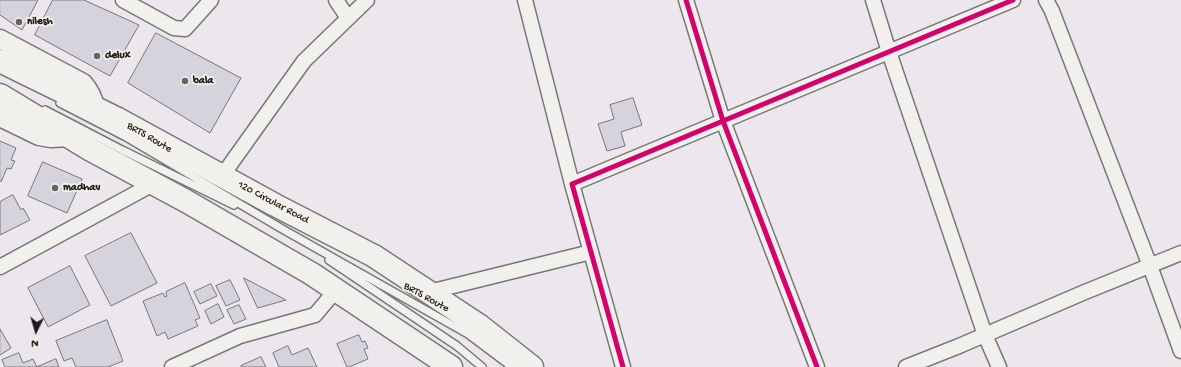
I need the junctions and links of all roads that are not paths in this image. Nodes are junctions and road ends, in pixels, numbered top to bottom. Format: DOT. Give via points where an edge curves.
graph roads {
  1 [pos="123,0"];
  2 [pos="211,0"];
  3 [pos="336,0"];
  4 [pos="367,0"];
  5 [pos="525,0"];
  6 [pos="686,0"];
  7 [pos="873,0"];
  8 [pos="1013,0"];
  9 [pos="1046,0"];
  10 [pos="348,18"];
  11 [pos="0,39"];
  12 [pos="889,52"];
  13 [pos="0,61"];
  14 [pos="0,88"];
  15 [pos="7,95"];
  16 [pos="56,100"];
  17 [pos="95,107"];
  18 [pos="41,108"];
  19 [pos="0,117"];
  20 [pos="723,121"];
  21 [pos="70,137"];
  22 [pos="222,176"];
  23 [pos="153,184"];
  24 [pos="572,184"];
  25 [pos="284,230"];
  26 [pos="591,252"];
  27 [pos="1181,253"];
  28 [pos="1150,266"];
  29 [pos="0,267"];
  30 [pos="336,290"];
  31 [pos="429,292"];
  32 [pos="985,335"];
  33 [pos="1181,351"];
  34 [pos="172,367"];
  35 [pos="451,367"];
  36 [pos="482,367"];
  37 [pos="512,367"];
  38 [pos="532,367"];
  39 [pos="623,367"];
  40 [pos="817,367"];
  41 [pos="906,367"];
  42 [pos="999,367"];
  1 -- 2 [label="street" via="174,28 185,28"];
  3 -- 10 [label="street"];
  4 -- 10 [label="street"];
  5 -- 24 [label="street"];
  6 -- 20 [label="street"];
  7 -- 12 [label="street"];
  8 -- 12 [label="street"];
  9 -- 28 [label="street"];
  10 -- 22 [label="street" via="304,60"];
  11 -- 17 [label="street" via="83,83 89,90"];
  12 -- 20 [label="street"];
  12 -- 32 [label="street"];
  13 -- 17 [label="main road, 120 Circular Road"];
  14 -- 15 [label="lane"];
  15 -- 21 [label="main road"];
  16 -- 25 [label="lane, BRTS Route" via="126,137"];
  17 -- 22 [label="main road, 120 Circular Road"];
  18 -- 25 [label="lane, BRTS Route"];
  19 -- 21 [label="street" via="46,138"];
  20 -- 24 [label="street"];
  20 -- 40 [label="street"];
  21 -- 23 [label="main road"];
  22 -- 31 [label="main road, 120 Circular Road" via="374,256"];
  23 -- 29 [label="street"];
  23 -- 30 [label="main road"];
  24 -- 26 [label="street"];
  25 -- 36 [label="lane, BRTS Route" via="457,346"];
  25 -- 37 [label="lane, BRTS Route" via="468,334"];
  26 -- 31 [label="street"];
  26 -- 39 [label="street"];
  27 -- 28 [label="street"];
  28 -- 32 [label="street"];
  28 -- 33 [label="street"];
  30 -- 34 [label="street" via="316,315 240,336"];
  30 -- 35 [label="main road"];
  31 -- 38 [label="main road, 120 Circular Road" via="480,326"];
  32 -- 41 [label="street"];
  32 -- 42 [label="street"];
}
